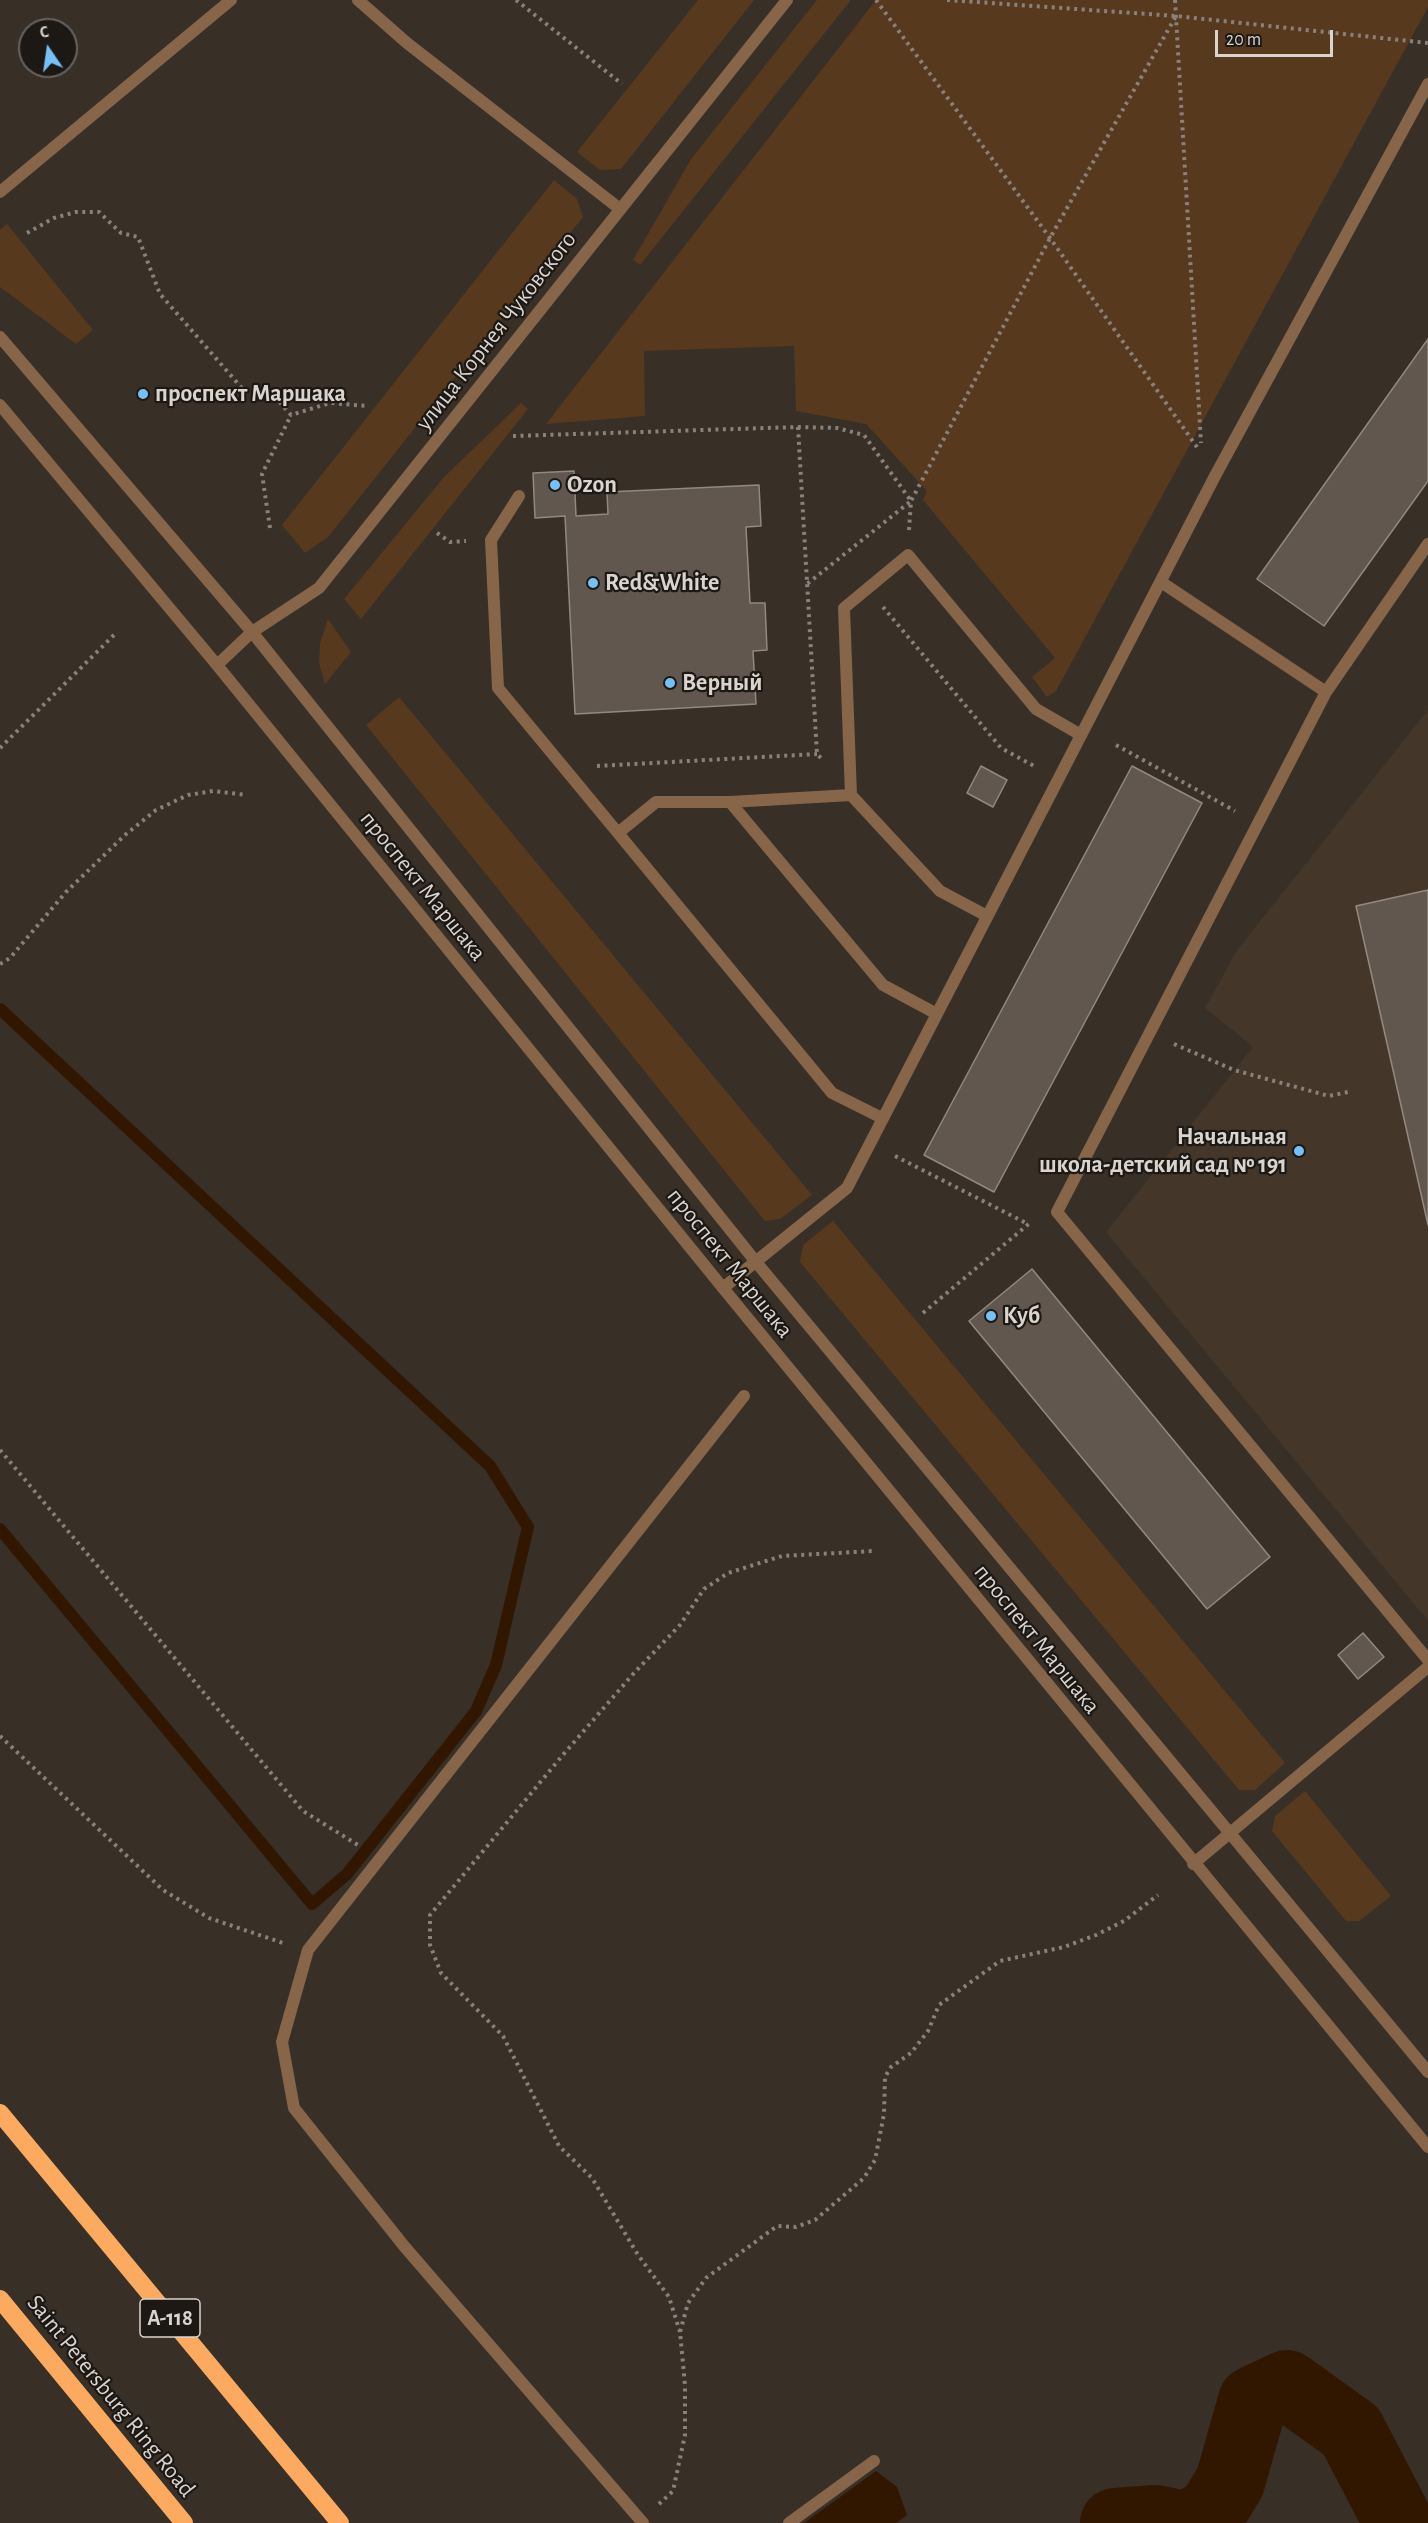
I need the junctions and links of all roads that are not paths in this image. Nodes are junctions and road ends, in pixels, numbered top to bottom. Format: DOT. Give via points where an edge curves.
graph roads {
  1 [pos="231,0"];
  2 [pos="358,0"];
  3 [pos="787,0"];
  4 [pos="1428,84"];
  5 [pos="0,192"];
  6 [pos="620,209"];
  7 [pos="0,337"];
  8 [pos="0,405"];
  9 [pos="519,496"];
  10 [pos="1428,544"];
  11 [pos="1161,582"];
  12 [pos="252,632"];
  13 [pos="217,665"];
  14 [pos="1326,692"];
  15 [pos="1081,735"];
  16 [pos="851,795"];
  17 [pos="730,802"];
  18 [pos="618,834"];
  19 [pos="987,916"];
  20 [pos="935,1013"];
  21 [pos="882,1118"];
  22 [pos="756,1262"];
  23 [pos="723,1288"];
  24 [pos="744,1396"];
  25 [pos="1428,1660"];
  26 [pos="1428,1667"];
  27 [pos="1229,1832"];
  28 [pos="1194,1863"];
  29 [pos="1428,2072"];
  30 [pos="0,2113"];
  31 [pos="1428,2147"];
  32 [pos="0,2299"];
  33 [pos="874,2462"];
  34 [pos="642,2522"];
  35 [pos="184,2523"];
  36 [pos="340,2523"];
  37 [pos="789,2523"];
  1 -- 5 [label="street"];
  2 -- 6 [label="street" via="407,43"];
  3 -- 6 [label="street, улица Корнея Чуковского"];
  4 -- 11 [label="street"];
  6 -- 12 [label="street, улица Корнея Чуковского" via="319,588"];
  7 -- 12 [label="street, проспект Маршака"];
  8 -- 13 [label="street, проспект Маршака"];
  9 -- 18 [label="street" via="490,540 498,688"];
  10 -- 14 [label="street"];
  11 -- 14 [label="street"];
  11 -- 15 [label="street"];
  12 -- 13 [label="street, улица Корнея Чуковского"];
  12 -- 22 [label="street, проспект Маршака"];
  13 -- 23 [label="street, проспект Маршака"];
  14 -- 25 [label="street" via="1057,1212"];
  15 -- 16 [label="street" via="1036,709 908,555 844,608"];
  15 -- 19 [label="street"];
  16 -- 17 [label="street"];
  16 -- 19 [label="street" via="940,891"];
  17 -- 18 [label="street" via="656,802"];
  17 -- 20 [label="street" via="883,985"];
  18 -- 21 [label="street" via="832,1093"];
  19 -- 20 [label="street"];
  20 -- 21 [label="street"];
  21 -- 22 [label="street" via="847,1188"];
  22 -- 23 [label="street"];
  22 -- 27 [label="street, проспект Маршака"];
  23 -- 28 [label="street, проспект Маршака"];
  24 -- 34 [label="street" via="308,1950 282,2042 294,2108 404,2246"];
  26 -- 27 [label="street"];
  27 -- 28 [label="street"];
  27 -- 29 [label="street, проспект Маршака"];
  28 -- 31 [label="street, проспект Маршака"];
  30 -- 36 [label="highway, А-118"];
  32 -- 35 [label="highway, Saint Petersburg Ring Road"];
  33 -- 37 [label="street"];
}
